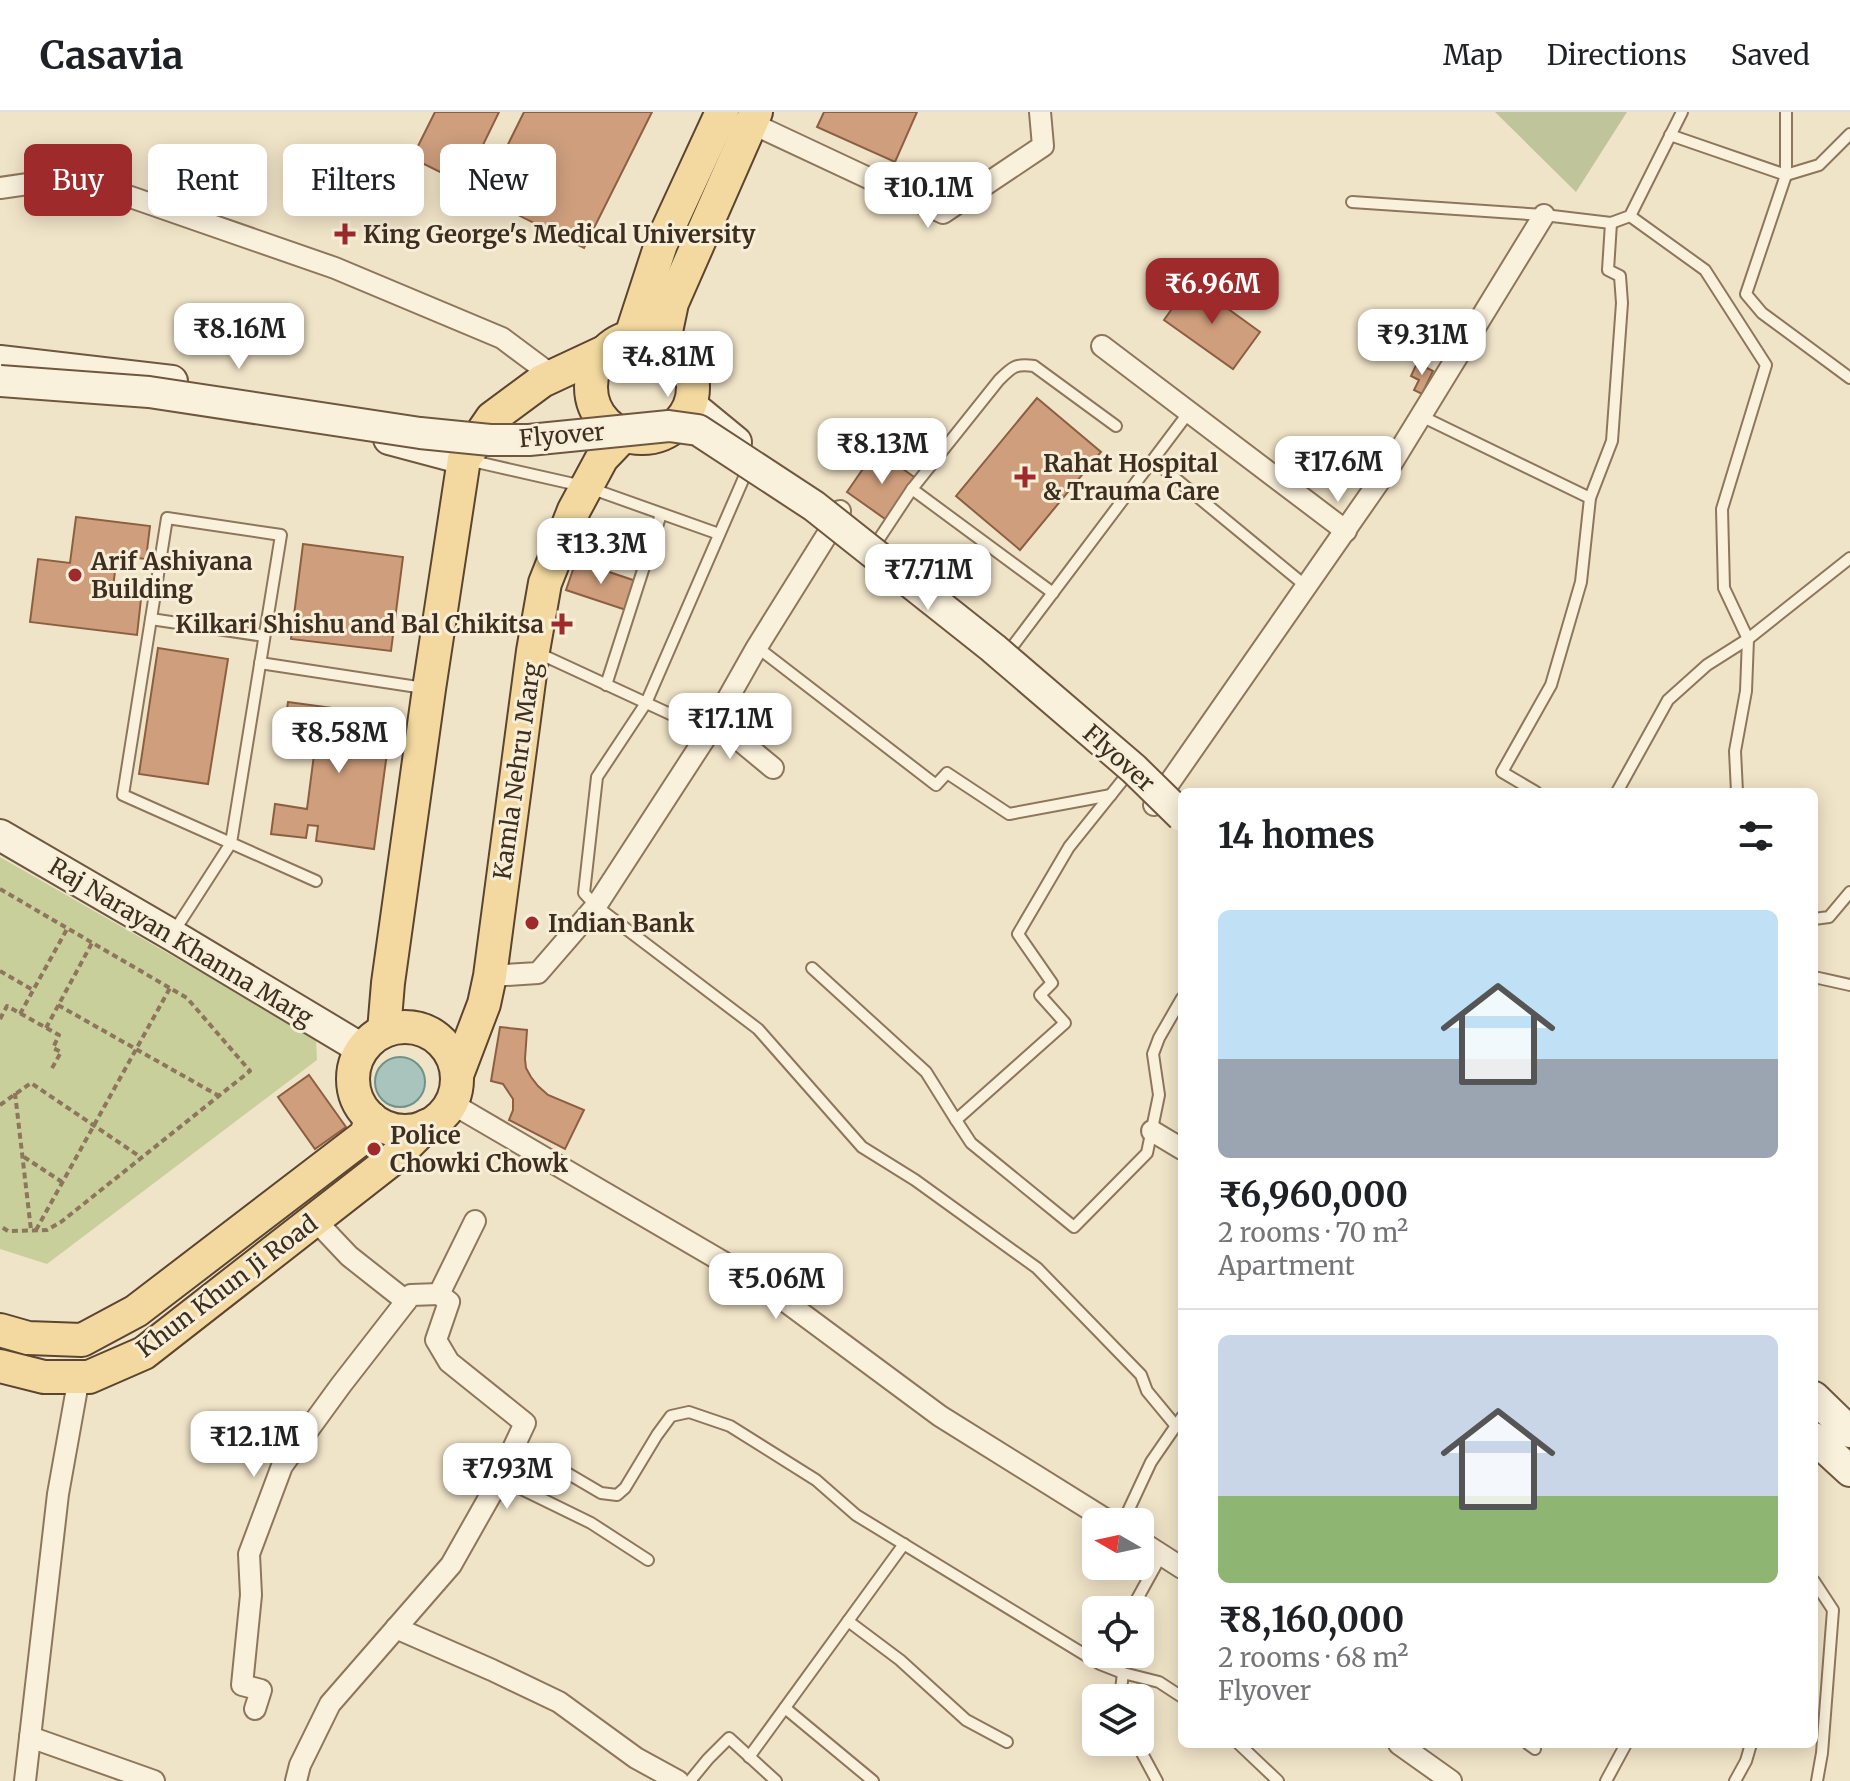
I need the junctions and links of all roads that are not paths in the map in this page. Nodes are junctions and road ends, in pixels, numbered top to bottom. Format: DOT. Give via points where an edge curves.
graph roads {
  1 [pos="1040,112"];
  2 [pos="1682,112"];
  3 [pos="1786,112"];
  4 [pos="743,116"];
  5 [pos="1850,134"];
  6 [pos="1670,135"];
  7 [pos="1786,175"];
  8 [pos="0,188"];
  9 [pos="1352,202"];
  10 [pos="1544,215"];
  11 [pos="1630,216"];
  12 [pos="1611,223"];
  13 [pos="631,336"];
  14 [pos="664,341"];
  15 [pos="1102,346"];
  16 [pos="602,353"];
  17 [pos="0,361"];
  18 [pos="553,376"];
  19 [pos="1850,378"];
  20 [pos="0,381"];
  21 [pos="691,405"];
  22 [pos="1189,412"];
  23 [pos="1421,416"];
  24 [pos="1116,426"];
  25 [pos="624,435"];
  26 [pos="663,435"];
  27 [pos="464,459"];
  28 [pos="1153,460"];
  29 [pos="746,473"];
  30 [pos="587,487"];
  31 [pos="912,489"];
  32 [pos="1590,498"];
  33 [pos="661,514"];
  34 [pos="835,521"];
  35 [pos="1346,531"];
  36 [pos="719,534"];
  37 [pos="879,539"];
  38 [pos="1850,558"];
  39 [pos="1307,587"];
  40 [pos="1053,593"];
  41 [pos="151,619"];
  42 [pos="264,636"];
  43 [pos="1748,639"];
  44 [pos="757,647"];
  45 [pos="1012,647"];
  46 [pos="533,651"];
  47 [pos="260,663"];
  48 [pos="606,685"];
  49 [pos="429,689"];
  50 [pos="646,703"];
  51 [pos="712,726"];
  52 [pos="773,768"];
  53 [pos="1125,778"];
  54 [pos="1529,788"];
  55 [pos="1619,788"];
  56 [pos="1737,788"];
  57 [pos="1167,798"];
  58 [pos="1178,812"];
  59 [pos="1178,824"];
  60 [pos="0,835"];
  61 [pos="231,843"];
  62 [pos="316,881"];
  63 [pos="1850,892"];
  64 [pos="596,906"];
  65 [pos="1818,918"];
  66 [pos="172,935"];
  67 [pos="812,968"];
  68 [pos="490,976"];
  69 [pos="1818,978"];
  70 [pos="1850,985"];
  71 [pos="1178,1005"];
  72 [pos="373,1040"];
  73 [pos="454,1089"];
  74 [pos="371,1118"];
  75 [pos="956,1120"];
  76 [pos="426,1126"];
  77 [pos="1152,1131"];
  78 [pos="1178,1147"];
  79 [pos="315,1220"];
  80 [pos="475,1221"];
  81 [pos="439,1294"];
  82 [pos="406,1301"];
  83 [pos="0,1330"];
  84 [pos="0,1366"];
  85 [pos="79,1377"];
  86 [pos="1818,1401"];
  87 [pos="1178,1420"];
  88 [pos="1178,1422"];
  89 [pos="1818,1424"];
  90 [pos="1850,1432"];
  91 [pos="1818,1442"];
  92 [pos="516,1443"];
  93 [pos="1850,1452"];
  94 [pos="1850,1471"];
  95 [pos="499,1478"];
  96 [pos="1088,1508"];
  97 [pos="1130,1508"];
  98 [pos="904,1544"];
  99 [pos="1154,1549"];
  100 [pos="1162,1554"];
  101 [pos="648,1560"];
  102 [pos="1178,1565"];
  103 [pos="1818,1587"];
  104 [pos="1139,1596"];
  105 [pos="848,1621"];
  106 [pos="396,1628"];
  107 [pos="1082,1647"];
  108 [pos="1116,1668"];
  109 [pos="1123,1673"];
  110 [pos="1122,1684"];
  111 [pos="1178,1694"];
  112 [pos="785,1708"];
  113 [pos="255,1709"];
  114 [pos="30,1737"];
  115 [pos="1007,1742"];
  116 [pos="1243,1748"];
  117 [pos="1405,1748"];
  118 [pos="1624,1748"];
  119 [pos="1750,1748"];
  120 [pos="1144,1756"];
  121 [pos="749,1757"];
  122 [pos="25,1781"];
  123 [pos="154,1781"];
  124 [pos="296,1781"];
  125 [pos="678,1781"];
  126 [pos="690,1781"];
  127 [pos="776,1781"];
  128 [pos="873,1781"];
  129 [pos="1157,1781"];
  130 [pos="1278,1781"];
  131 [pos="1451,1781"];
  132 [pos="1606,1781"];
  133 [pos="1735,1781"];
  134 [pos="1817,1781"];
  1 -- 4 [label="street" via="1043,146 943,213"];
  2 -- 6 [label="lane"];
  3 -- 7 [label="lane"];
  4 -- 13 [label="main road" via="661,244"];
  4 -- 14 [label="main road" via="672,303"];
  5 -- 7 [label="lane" via="1819,165"];
  6 -- 7 [label="lane"];
  6 -- 11 [label="lane"];
  7 -- 19 [label="lane" via="1746,294 1762,313"];
  8 -- 18 [label="street" via="62,179 96,185 405,297 502,338"];
  9 -- 10 [label="lane"];
  10 -- 12 [label="lane"];
  10 -- 23 [label="street"];
  11 -- 12 [label="lane"];
  11 -- 43 [label="lane" via="1705,270 1766,365 1722,509 1724,588"];
  12 -- 32 [label="lane" via="1608,270 1620,276 1622,303 1612,441"];
  13 -- 14 [label="main road"];
  13 -- 16 [label="main road"];
  14 -- 21 [label="main road" via="690,366"];
  15 -- 22 [label="street"];
  16 -- 18 [label="main road"];
  16 -- 25 [label="main road" via="591,385 595,408 608,426"];
  17 -- 27 [label="main road" via="171,380"];
  18 -- 27 [label="main road" via="492,418"];
  20 -- 58 [label="main road, Flyover, bridge" via="149,392 490,440 669,426 698,430 814,506 993,648"];
  21 -- 26 [label="main road" via="679,424"];
  21 -- 34 [label="main road"];
  22 -- 28 [label="lane"];
  22 -- 35 [label="street"];
  23 -- 32 [label="lane"];
  23 -- 35 [label="street"];
  24 -- 31 [label="lane" via="1034,366 1021,364 999,380"];
  25 -- 26 [label="main road"];
  25 -- 30 [label="main road, Kamla Nehru Marg" via="602,458"];
  26 -- 29 [label="main road" via="694,441"];
  27 -- 30 [label="lane"];
  27 -- 49 [label="main road"];
  28 -- 39 [label="lane"];
  28 -- 40 [label="lane"];
  29 -- 34 [label="main road" via="800,507"];
  29 -- 36 [label="lane"];
  30 -- 33 [label="lane"];
  30 -- 46 [label="main road, Kamla Nehru Marg" via="545,583"];
  31 -- 37 [label="lane"];
  31 -- 40 [label="lane"];
  32 -- 54 [label="lane" via="1581,582 1551,685 1502,772"];
  33 -- 36 [label="lane"];
  33 -- 48 [label="lane"];
  34 -- 37 [label="main road"];
  34 -- 44 [label="street"];
  34 -- 53 [label="main road"];
  35 -- 39 [label="street"];
  36 -- 50 [label="lane"];
  37 -- 45 [label="main road"];
  38 -- 43 [label="lane"];
  39 -- 57 [label="street"];
  40 -- 45 [label="lane"];
  41 -- 42 [label="lane"];
  41 -- 42 [label="lane" via="167,518 281,535"];
  41 -- 61 [label="lane" via="123,795"];
  42 -- 47 [label="lane"];
  43 -- 55 [label="lane" via="1707,665 1668,700"];
  43 -- 56 [label="lane" via="1746,691 1735,751"];
  44 -- 51 [label="street"];
  44 -- 53 [label="lane" via="936,785 947,773 1009,814"];
  45 -- 53 [label="main road"];
  46 -- 48 [label="lane"];
  46 -- 68 [label="main road, Kamla Nehru Marg"];
  47 -- 49 [label="lane"];
  47 -- 61 [label="lane"];
  48 -- 50 [label="lane"];
  49 -- 72 [label="main road" via="388,983"];
  50 -- 51 [label="lane"];
  50 -- 64 [label="lane" via="597,777 584,893"];
  51 -- 52 [label="street"];
  51 -- 64 [label="street"];
  53 -- 57 [label="main road"];
  53 -- 75 [label="lane" via="1069,847 1018,934 1052,983 1040,995 1065,1023"];
  57 -- 59 [label="main road"];
  60 -- 66 [label="main road, Raj Narayan Khanna Marg"];
  61 -- 62 [label="lane"];
  61 -- 66 [label="lane"];
  63 -- 65 [label="lane" via="1829,917"];
  64 -- 68 [label="street" via="538,973"];
  64 -- 87 [label="lane" via="758,1029 862,1147 1037,1268"];
  66 -- 72 [label="main road, Raj Narayan Khanna Marg"];
  67 -- 75 [label="lane" via="926,1072"];
  68 -- 73 [label="main road, Kamla Nehru Marg"];
  69 -- 70 [label="lane"];
  71 -- 77 [label="lane" via="1153,1054 1159,1095"];
  72 -- 73 [label="main road" via="403,1026 433,1034 453,1058"];
  72 -- 74 [label="main road" via="357,1060 353,1077 358,1100"];
  73 -- 76 [label="main road" via="441,1116"];
  73 -- 96 [label="street" via="766,1287 940,1416"];
  74 -- 76 [label="main road" via="407,1131"];
  74 -- 83 [label="main road, Khun Khun Ji Road" via="366,1135 136,1311 82,1340 28,1338"];
  75 -- 77 [label="lane" via="971,1143 1074,1227 1147,1153"];
  76 -- 79 [label="main road, Khun Khun Ji Road"];
  77 -- 78 [label="street"];
  79 -- 82 [label="street" via="349,1256"];
  79 -- 85 [label="main road, Khun Khun Ji Road" via="144,1353"];
  80 -- 81 [label="street"];
  81 -- 82 [label="street" via="411,1295"];
  81 -- 92 [label="street" via="449,1302 436,1340 449,1362 525,1423"];
  82 -- 113 [label="street" via="282,1466 249,1554 251,1595 242,1685 261,1690"];
  84 -- 85 [label="main road, Khun Khun Ji Road" via="44,1377"];
  85 -- 114 [label="street" via="58,1494"];
  86 -- 90 [label="main road"];
  88 -- 97 [label="lane" via="1151,1462"];
  89 -- 93 [label="main road"];
  91 -- 94 [label="main road"];
  92 -- 95 [label="street"];
  92 -- 98 [label="lane" via="601,1493 617,1495 671,1416 689,1412 730,1426"];
  95 -- 101 [label="lane" via="591,1523"];
  95 -- 106 [label="street" via="451,1565"];
  98 -- 105 [label="lane"];
  98 -- 107 [label="lane"];
  99 -- 100 [label="street"];
  100 -- 102 [label="street"];
  100 -- 104 [label="lane"];
  103 -- 134 [label="lane" via="1833,1610"];
  105 -- 112 [label="lane"];
  105 -- 115 [label="lane" via="966,1720"];
  106 -- 124 [label="street" via="330,1704"];
  106 -- 125 [label="street" via="559,1702 636,1758"];
  108 -- 109 [label="lane"];
  109 -- 110 [label="lane"];
  109 -- 111 [label="lane" via="1159,1682"];
  112 -- 121 [label="lane"];
  112 -- 128 [label="lane"];
  114 -- 122 [label="street"];
  114 -- 123 [label="street"];
  116 -- 130 [label="lane"];
  117 -- 131 [label="street"];
  118 -- 132 [label="lane"];
  119 -- 133 [label="lane"];
  120 -- 129 [label="lane"];
  121 -- 126 [label="lane" via="729,1738"];
  121 -- 127 [label="lane"];
}
